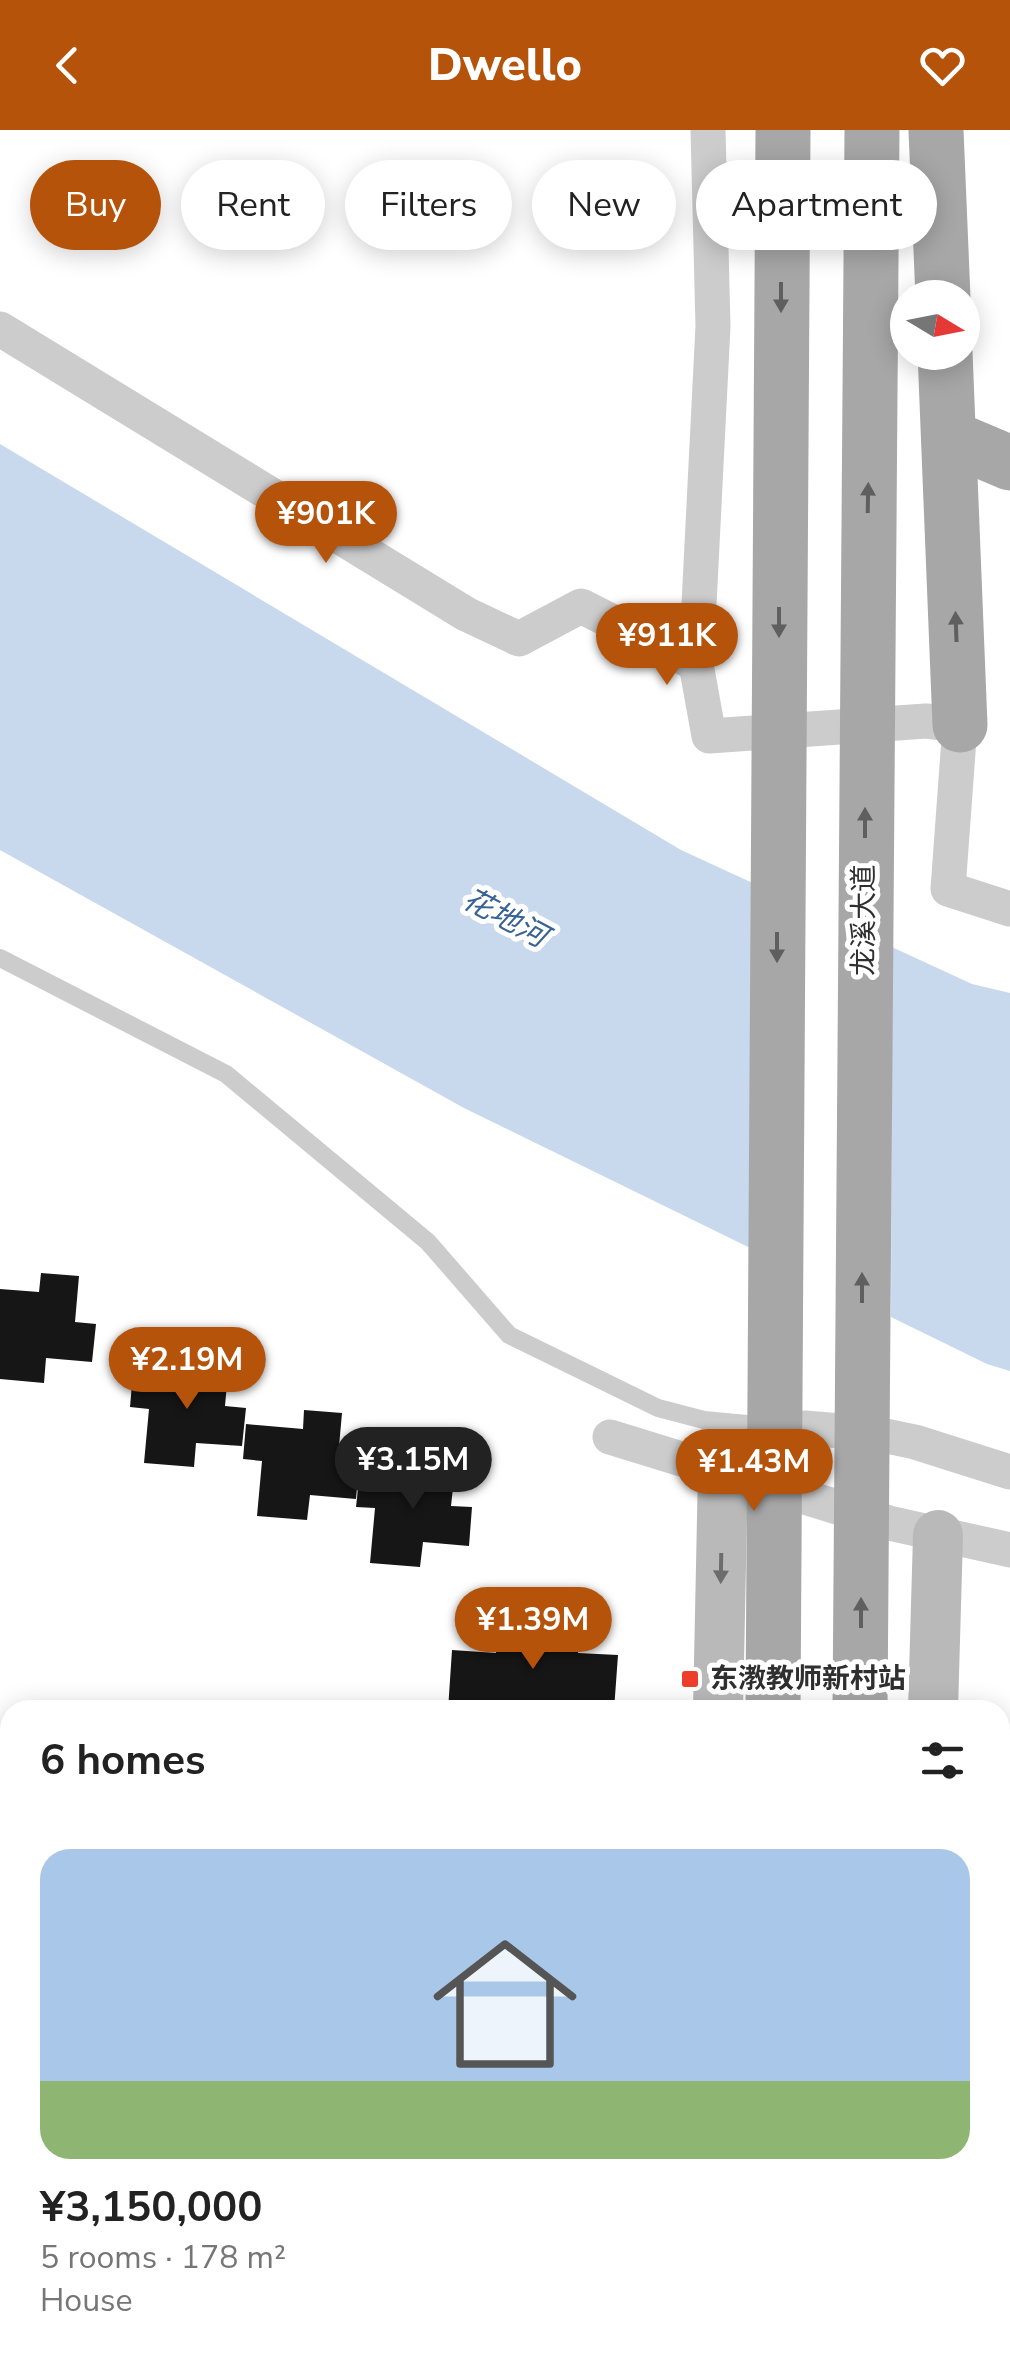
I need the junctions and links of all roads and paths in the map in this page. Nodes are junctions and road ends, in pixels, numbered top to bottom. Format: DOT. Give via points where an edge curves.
graph roads {
  1 [pos="708,130"];
  2 [pos="782,130"];
  3 [pos="872,130"];
  4 [pos="936,130"];
  5 [pos="942,280"];
  6 [pos="0,329"];
  7 [pos="946,370"];
  8 [pos="949,437"];
  9 [pos="1010,463"];
  10 [pos="696,664"];
  11 [pos="960,725"];
  12 [pos="1010,909"];
  13 [pos="0,958"];
  14 [pos="805,1428"];
  15 [pos="610,1437"];
  16 [pos="723,1470"];
  17 [pos="1010,1472"];
  18 [pos="938,1535"];
  19 [pos="1010,1550"];
  20 [pos="718,1700"];
  21 [pos="772,1700"];
  22 [pos="860,1700"];
  23 [pos="932,1700"];
  1 -- 10 [label="street" via="713,326"];
  2 -- 21 [label="main road, one-way, bridge"];
  22 -- 3 [label="main road, 龙溪大道, one-way, bridge"];
  4 -- 5 [label="main road"];
  6 -- 10 [label="street" via="466,614 518,638 581,606"];
  7 -- 8 [label="main road"];
  8 -- 9 [label="main road"];
  11 -- 8 [label="main road, one-way"];
  10 -- 11 [label="street" via="708,736"];
  11 -- 12 [label="street" via="948,889"];
  13 -- 14 [label="lane" via="226,1074 428,1242 509,1335 658,1408 704,1420"];
  14 -- 17 [label="street" via="915,1442"];
  15 -- 16 [label="street"];
  16 -- 18 [label="street"];
  16 -- 20 [label="street, one-way"];
  18 -- 19 [label="street"];
  18 -- 23 [label="street"];
}
